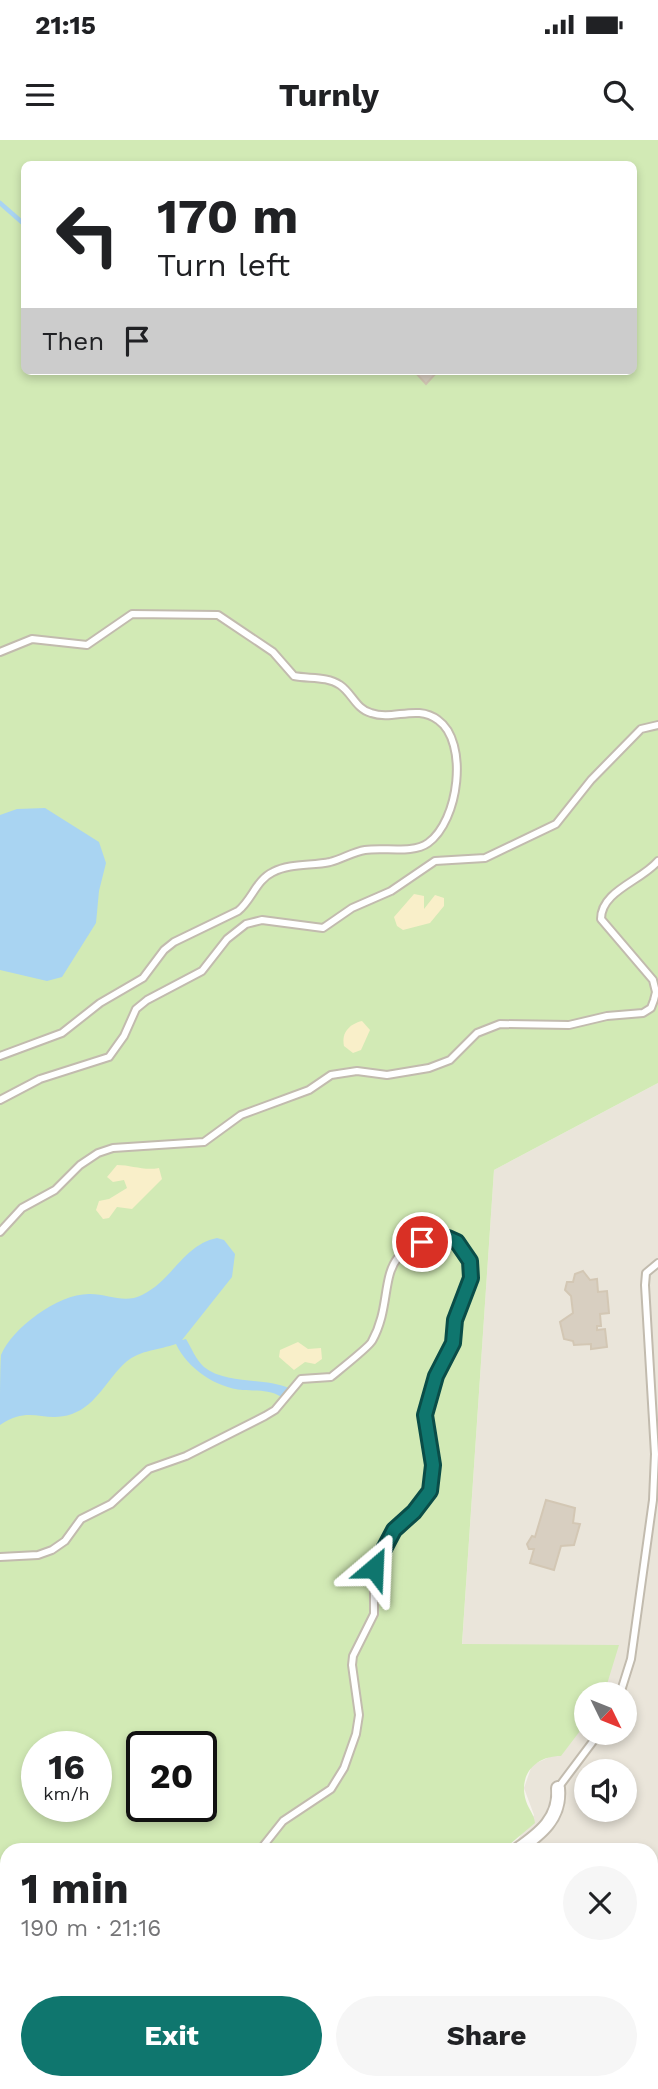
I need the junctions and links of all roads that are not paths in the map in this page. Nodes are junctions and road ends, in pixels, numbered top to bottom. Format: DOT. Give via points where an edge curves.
graph roads {
  1 [pos="0,652"];
  2 [pos="658,725"];
  3 [pos="658,861"];
  4 [pos="0,1056"];
  5 [pos="0,1100"];
  6 [pos="0,1232"];
  7 [pos="658,1263"];
  8 [pos="0,1557"];
  9 [pos="624,1682"];
  10 [pos="590,1745"];
  11 [pos="558,1788"];
  12 [pos="266,1843"];
  13 [pos="525,1843"];
  1 -- 4 [label="lane" via="32,639 87,645 132,614 218,615 272,652 293,676 341,685 354,703 369,713 417,712 436,718 455,741 457,789 446,820 428,843 415,848 362,850 328,863 274,871 238,911 174,942 143,978 62,1033"];
  2 -- 5 [label="lane" via="641,729 556,824 485,858 435,861 323,928 262,920 246,924 227,939 202,971 136,1009 109,1057 40,1079"];
  3 -- 6 [label="lane" via="648,873 614,894 601,910 601,919 653,980 654,1000 643,1013 569,1025 500,1024 477,1033 450,1060 429,1068 387,1075 357,1071 331,1075 309,1090 241,1115 204,1142 113,1148 80,1165 55,1191 22,1208"];
  7 -- 9 [label="lane" via="646,1273 645,1285 655,1454 653,1500 631,1660"];
  8 -- 12 [label="lane" via="52,1550 81,1519 111,1504 149,1469 186,1456 265,1416 301,1379 331,1377 371,1345 386,1306 386,1279 411,1247 448,1238 466,1251 470,1261 468,1293 425,1415 433,1477 423,1502 394,1530 377,1555 374,1614 353,1656 359,1715 344,1768 331,1789 283,1821"];
  10 -- 11 [label="lane"];
  11 -- 13 [label="street" via="557,1810 551,1821"];
}
